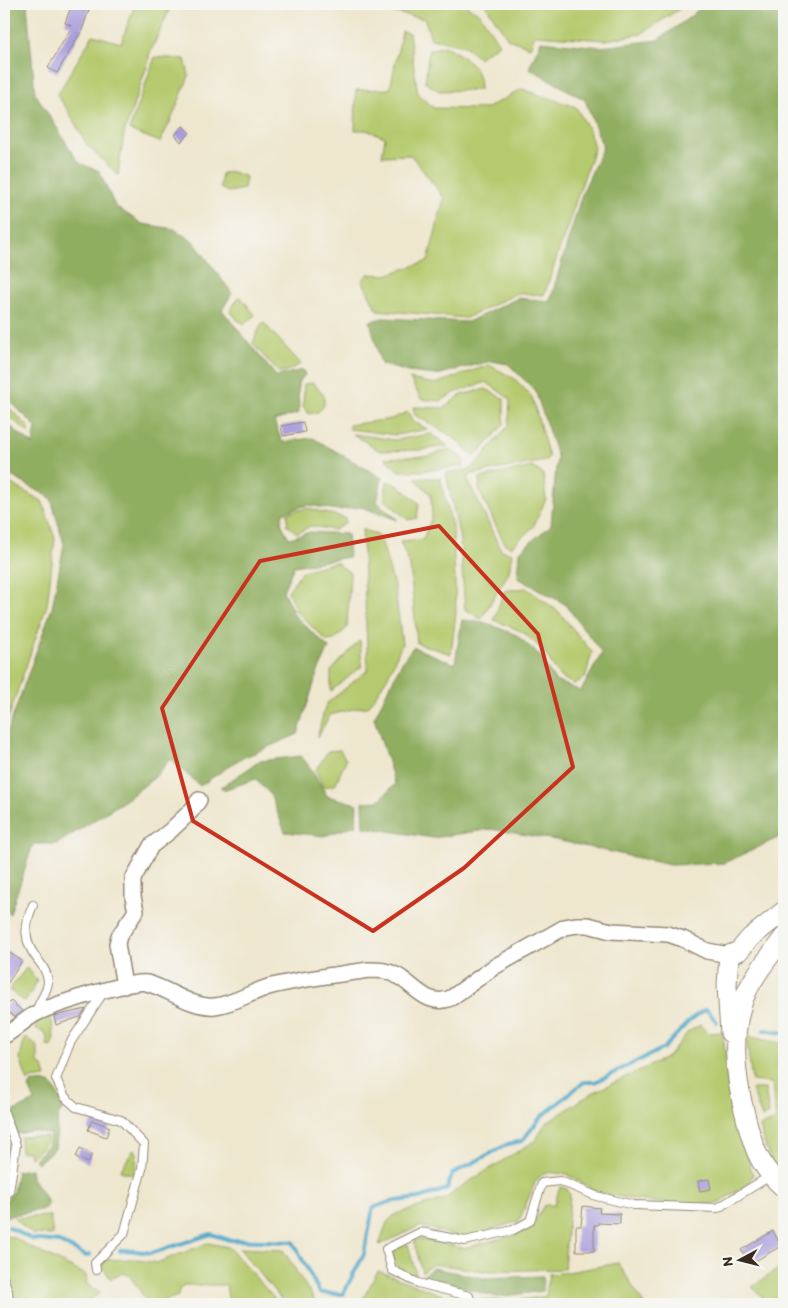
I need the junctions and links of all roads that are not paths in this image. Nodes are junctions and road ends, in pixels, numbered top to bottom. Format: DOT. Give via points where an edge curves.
graph roads {
  1 [pos="199,800"];
  2 [pos="33,905"];
  3 [pos="784,911"];
  4 [pos="784,937"];
  5 [pos="729,955"];
  6 [pos="124,986"];
  7 [pos="104,991"];
  8 [pos="36,1014"];
  9 [pos="4,1036"];
  10 [pos="736,1051"];
  11 [pos="4,1112"];
  12 [pos="778,1181"];
  13 [pos="4,1196"];
  14 [pos="96,1270"];
  15 [pos="4,1279"];
  16 [pos="9,1304"];
  17 [pos="471,1304"];
  1 -- 6 [label="street" via="151,846 134,880 136,911 117,944"];
  2 -- 8 [label="lane" via="26,940 48,982"];
  3 -- 5 [label="street" via="739,951"];
  4 -- 10 [label="street" via="744,998"];
  5 -- 6 [label="street" via="707,951 668,934 577,925 566,927 438,1002 385,970 272,986 228,1004 214,1006 198,1005 145,982"];
  5 -- 10 [label="street" via="730,1033"];
  6 -- 7 [label="street"];
  7 -- 8 [label="street"];
  7 -- 14 [label="lane" via="70,1043 56,1079 65,1097 76,1107 121,1120 144,1144 142,1169 124,1234 94,1263"];
  8 -- 9 [label="street"];
  10 -- 12 [label="street" via="738,1091 759,1158"];
  11 -- 13 [label="lane" via="16,1145 9,1192"];
  12 -- 17 [label="lane" via="718,1208 634,1205 596,1196 560,1182 542,1183 530,1221 513,1230 465,1241 421,1232 386,1249 392,1270 418,1283 469,1296"];
  15 -- 16 [label="lane"];
}
